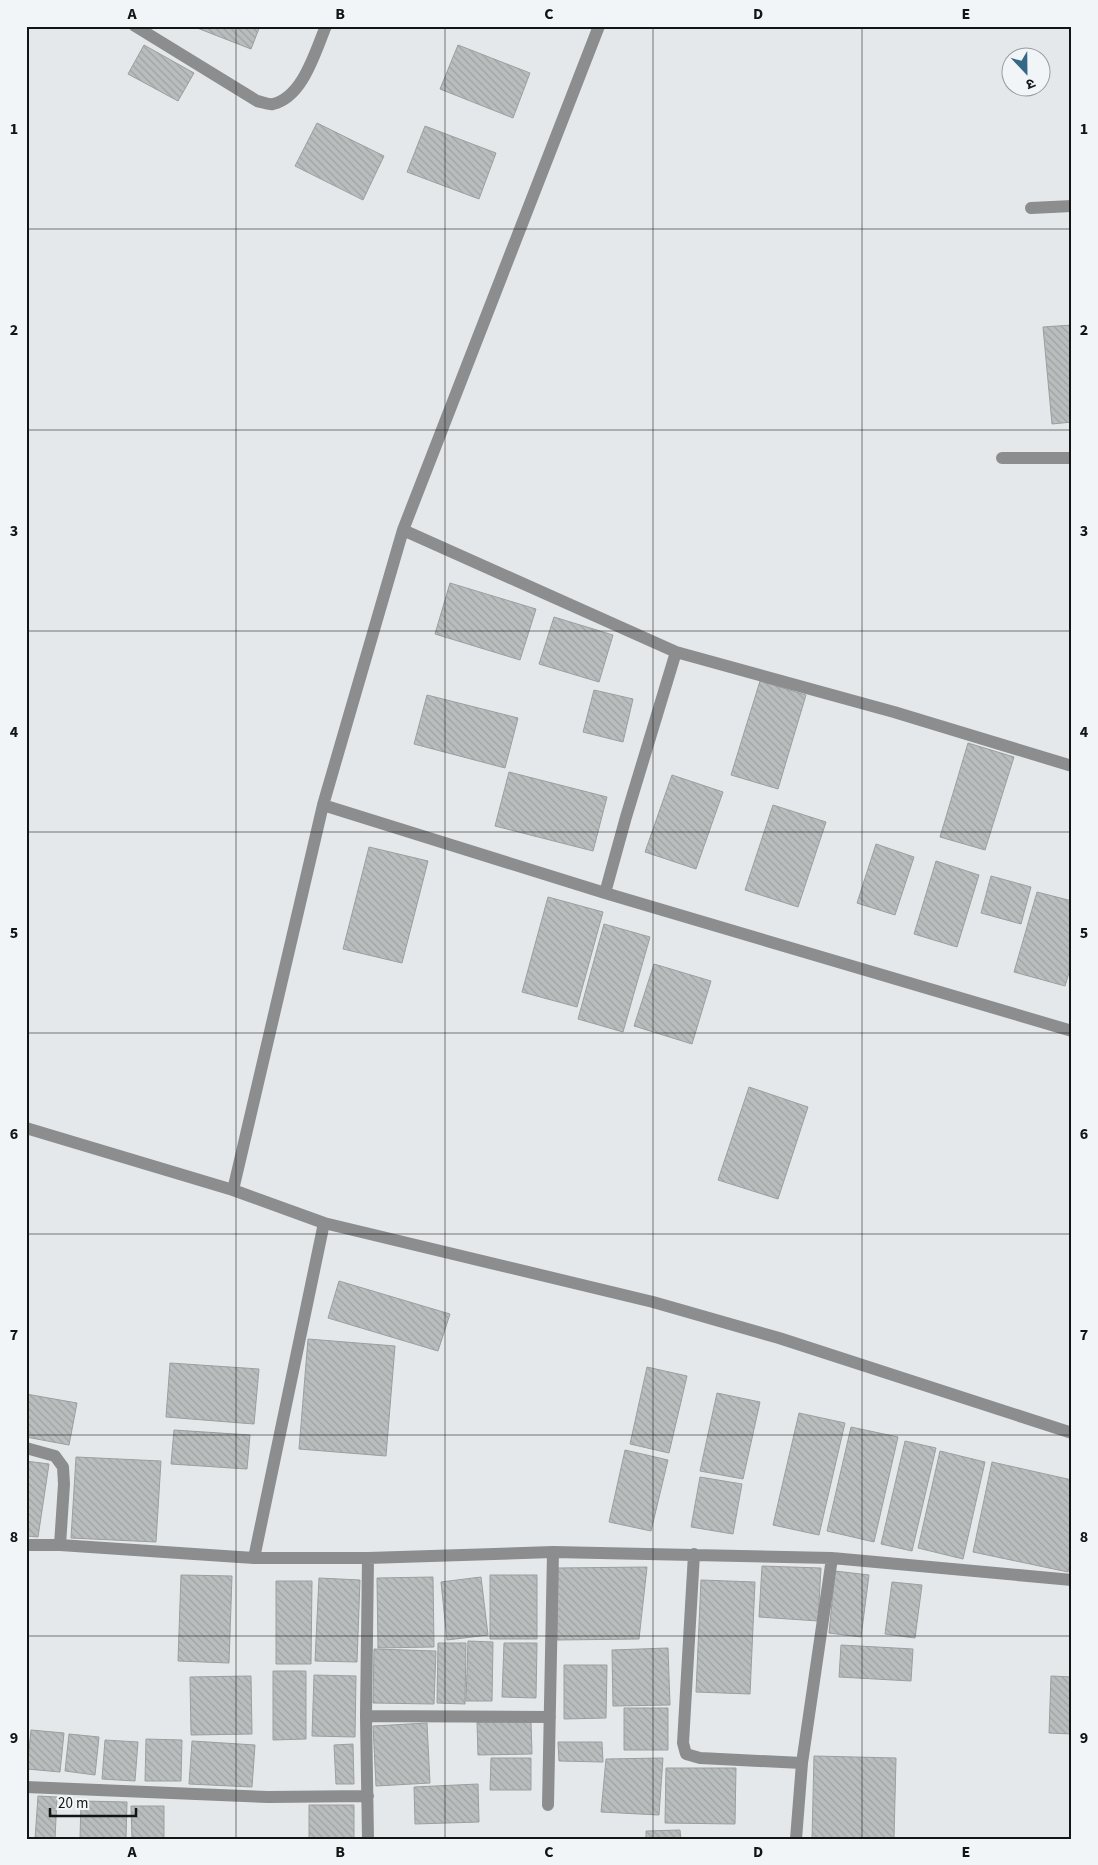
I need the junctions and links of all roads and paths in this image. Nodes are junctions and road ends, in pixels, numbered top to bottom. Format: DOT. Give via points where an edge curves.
graph roads {
  1 [pos="135,26"];
  2 [pos="326,26"];
  3 [pos="599,26"];
  4 [pos="1072,206"];
  5 [pos="1031,208"];
  6 [pos="1002,458"];
  7 [pos="1072,458"];
  8 [pos="402,530"];
  9 [pos="676,652"];
  10 [pos="1072,766"];
  11 [pos="322,805"];
  12 [pos="605,893"];
  13 [pos="1072,1031"];
  14 [pos="26,1128"];
  15 [pos="233,1190"];
  16 [pos="324,1223"];
  17 [pos="1072,1433"];
  18 [pos="26,1448"];
  19 [pos="26,1545"];
  20 [pos="60,1545"];
  21 [pos="553,1552"];
  22 [pos="694,1554"];
  23 [pos="254,1558"];
  24 [pos="368,1558"];
  25 [pos="832,1558"];
  26 [pos="1072,1580"];
  27 [pos="366,1716"];
  28 [pos="550,1717"];
  29 [pos="802,1764"];
  30 [pos="26,1787"];
  31 [pos="368,1796"];
  32 [pos="548,1805"];
  33 [pos="368,1839"];
  34 [pos="796,1839"];
  1 -- 2 [label="street" via="257,101 271,104 295,91"];
  3 -- 8 [label="street"];
  4 -- 5 [label="street"];
  6 -- 7 [label="street"];
  8 -- 9 [label="street"];
  8 -- 11 [label="street"];
  9 -- 10 [label="street" via="894,712"];
  9 -- 12 [label="street"];
  11 -- 12 [label="street"];
  11 -- 15 [label="street"];
  12 -- 13 [label="street"];
  14 -- 15 [label="street"];
  15 -- 16 [label="street"];
  16 -- 17 [label="street" via="653,1302 779,1338"];
  16 -- 23 [label="street"];
  18 -- 20 [label="street" via="55,1456 63,1468"];
  19 -- 20 [label="street"];
  20 -- 23 [label="street"];
  21 -- 22 [label="street"];
  21 -- 24 [label="street"];
  21 -- 28 [label="street"];
  22 -- 25 [label="street"];
  22 -- 29 [label="street" via="683,1743 686,1754 700,1758"];
  23 -- 24 [label="street"];
  24 -- 27 [label="street"];
  25 -- 26 [label="street"];
  25 -- 29 [label="street"];
  27 -- 28 [label="street"];
  27 -- 31 [label="street"];
  28 -- 32 [label="street"];
  29 -- 34 [label="street"];
  30 -- 31 [label="street" via="268,1796"];
  31 -- 33 [label="street"];
}
